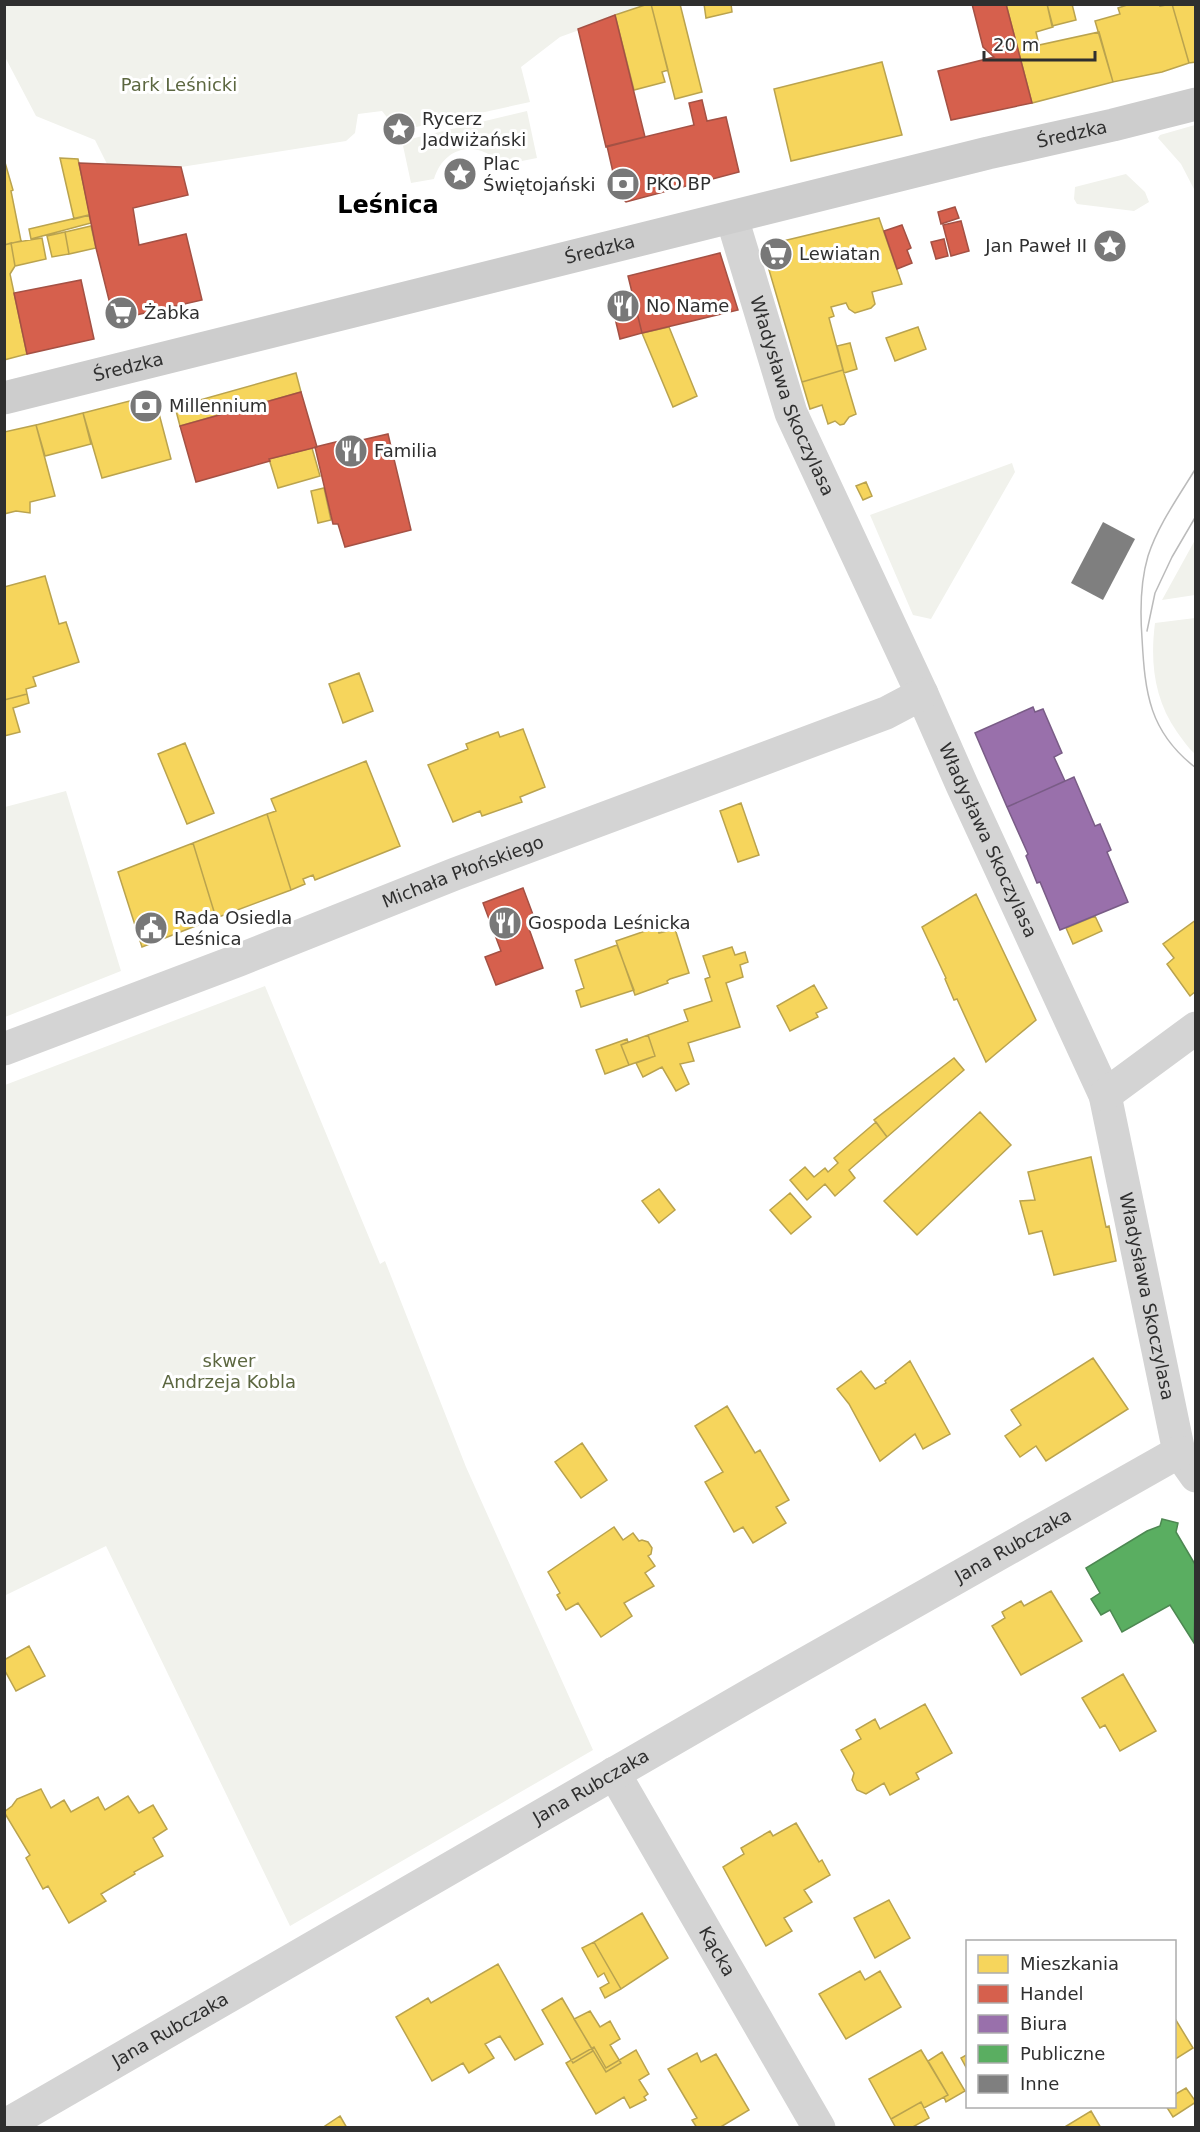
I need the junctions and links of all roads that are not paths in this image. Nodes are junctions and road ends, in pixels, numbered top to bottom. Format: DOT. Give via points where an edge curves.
graph roads {
  1 [pos="1196,104"];
  2 [pos="732,218"];
  3 [pos="4,398"];
  4 [pos="922,694"];
  5 [pos="1196,1028"];
  6 [pos="4,1049"];
  7 [pos="1105,1095"];
  8 [pos="1187,1464"];
  9 [pos="614,1773"];
  10 [pos="4,2126"];
  11 [pos="819,2127"];
  1 -- 2 [label="main road, Średzka"];
  2 -- 3 [label="main road, Średzka"];
  2 -- 4 [label="street, Władysława Skoczylasa" via="791,413"];
  4 -- 6 [label="street, Michała Płońskiego" via="886,713"];
  4 -- 7 [label="street, Władysława Skoczylasa"];
  5 -- 7 [label="street"];
  7 -- 8 [label="street, Władysława Skoczylasa"];
  8 -- 9 [label="street, Jana Rubczaka"];
  9 -- 10 [label="street, Jana Rubczaka"];
  9 -- 11 [label="street, Kącka"];
}
